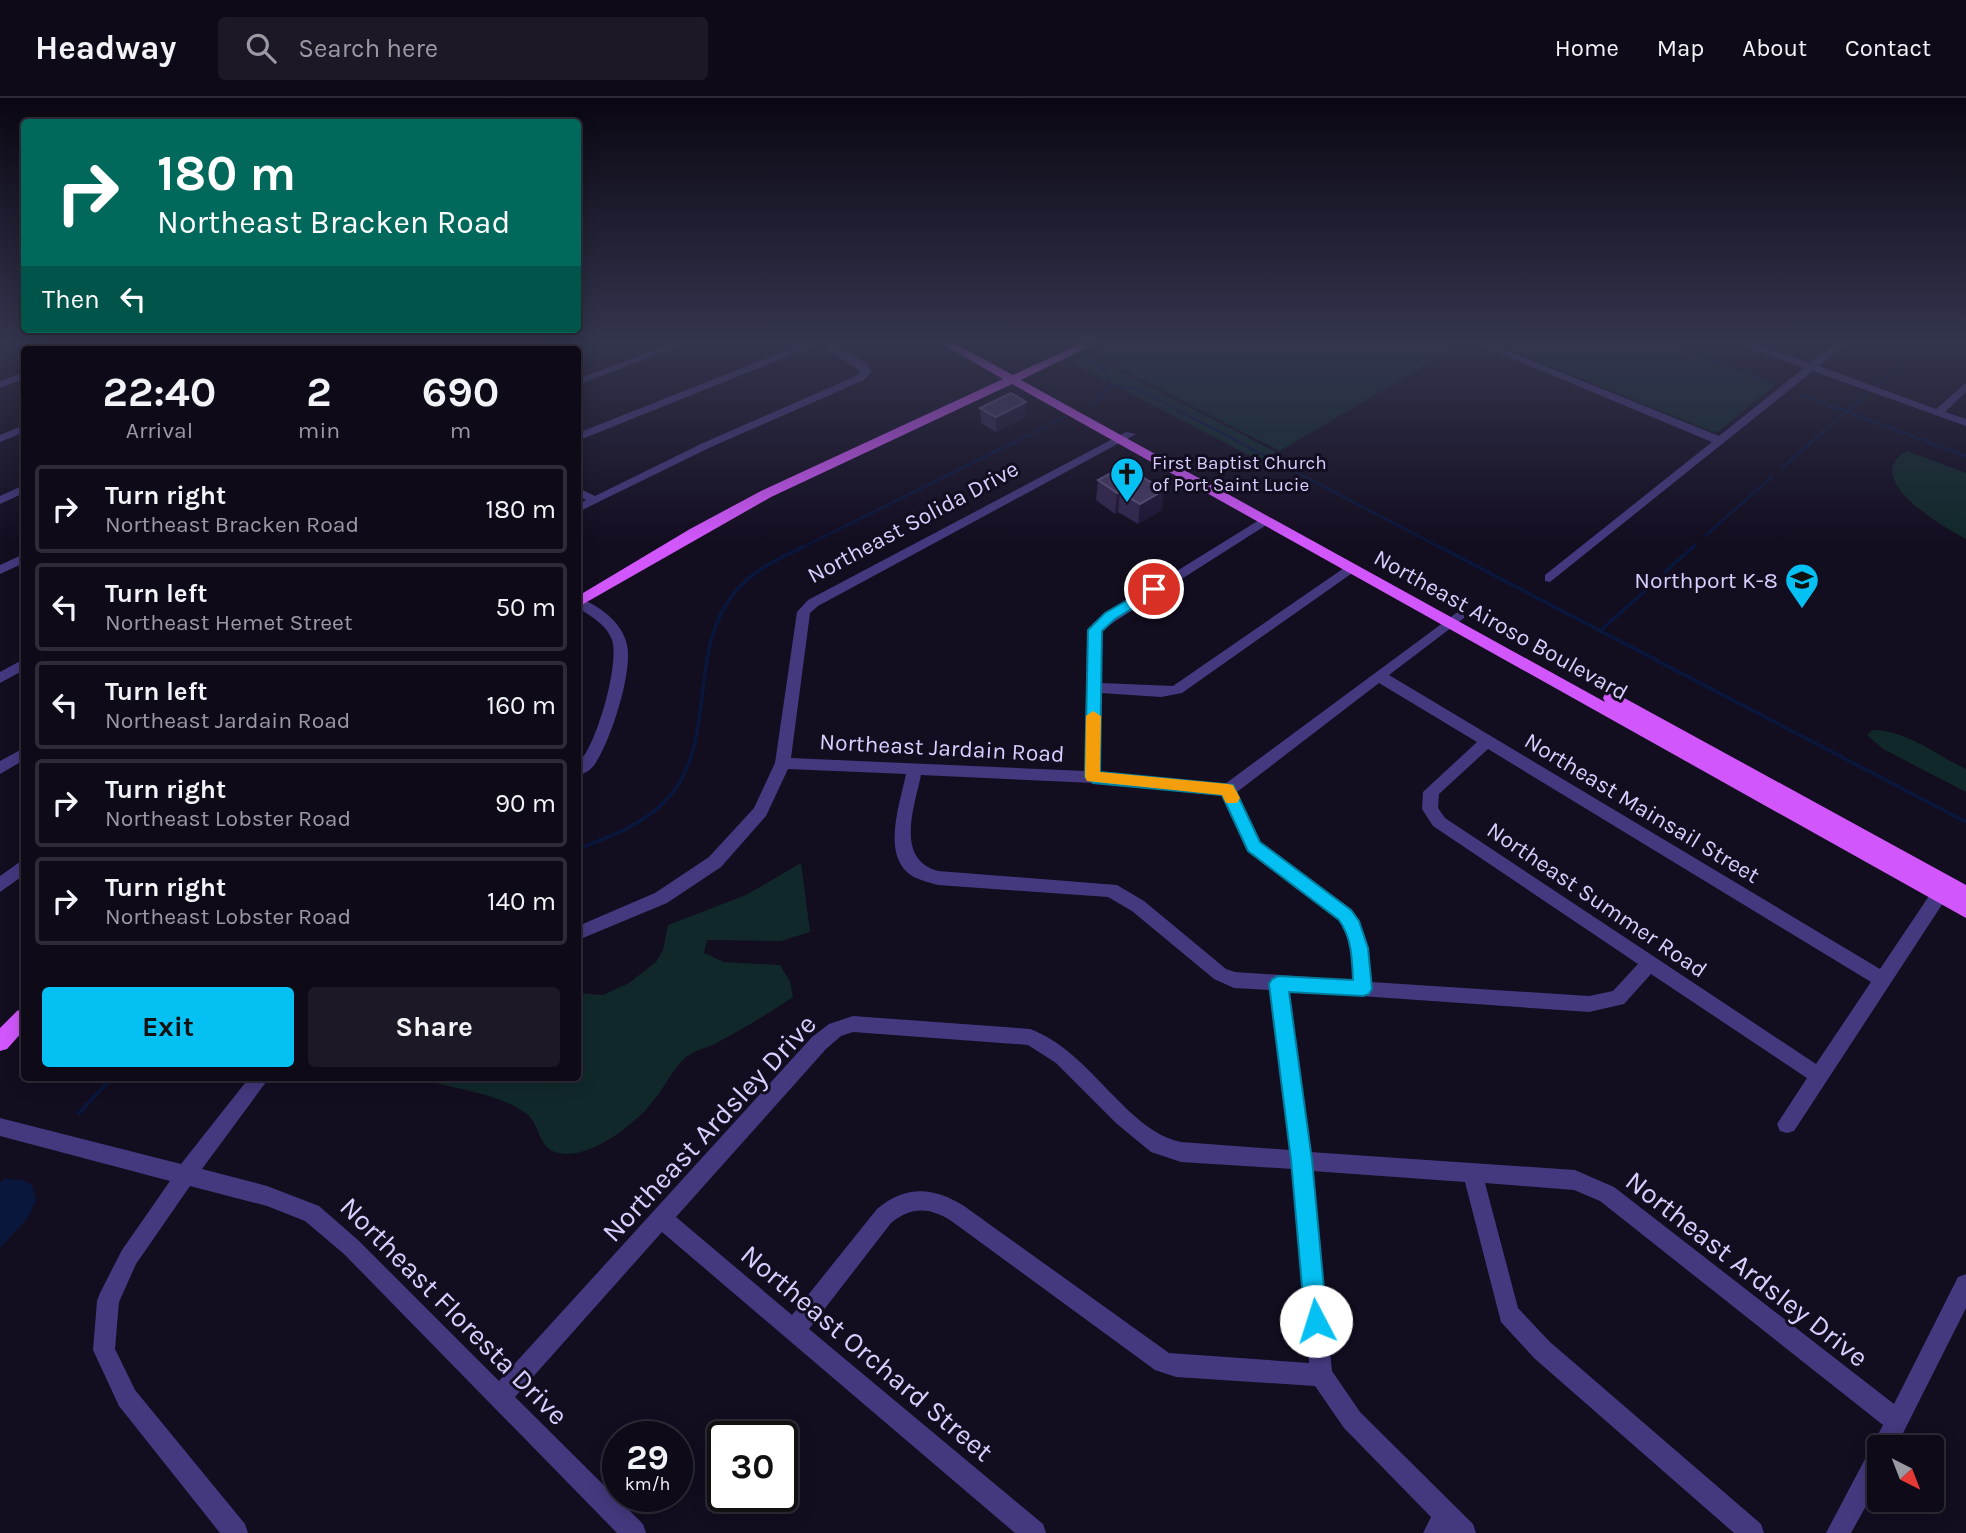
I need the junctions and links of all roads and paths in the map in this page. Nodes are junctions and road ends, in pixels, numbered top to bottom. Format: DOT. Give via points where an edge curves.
graph roads {
  1 [pos="651,408"];
  2 [pos="792,408"];
  3 [pos="952,408"];
  4 [pos="1074,408"];
  5 [pos="1639,408"];
  6 [pos="1761,408"];
  7 [pos="1924,408"];
  8 [pos="1943,408"];
  9 [pos="1938,413"];
  10 [pos="1966,424"];
  11 [pos="21,430"];
  12 [pos="581,436"];
  13 [pos="1125,437"];
  14 [pos="0,439"];
  15 [pos="1720,441"];
  16 [pos="21,490"];
  17 [pos="581,493"];
  18 [pos="0,500"];
  19 [pos="594,500"];
  20 [pos="581,507"];
  21 [pos="1264,521"];
  22 [pos="21,560"];
  23 [pos="1352,569"];
  24 [pos="0,570"];
  25 [pos="1550,578"];
  26 [pos="581,600"];
  27 [pos="581,604"];
  28 [pos="1454,618"];
  29 [pos="21,666"];
  30 [pos="1380,676"];
  31 [pos="0,678"];
  32 [pos="1094,688"];
  33 [pos="1487,741"];
  34 [pos="21,755"];
  35 [pos="783,763"];
  36 [pos="0,768"];
  37 [pos="581,768"];
  38 [pos="914,771"];
  39 [pos="1093,777"];
  40 [pos="1228,790"];
  41 [pos="21,868"];
  42 [pos="0,884"];
  43 [pos="1966,894"];
  44 [pos="1939,895"];
  45 [pos="1966,910"];
  46 [pos="581,932"];
  47 [pos="1650,963"];
  48 [pos="1881,979"];
  49 [pos="1278,984"];
  50 [pos="1363,989"];
  51 [pos="21,1020"];
  52 [pos="0,1042"];
  53 [pos="1819,1076"];
  54 [pos="258,1081"];
  55 [pos="1787,1124"];
  56 [pos="0,1127"];
  57 [pos="1301,1160"];
  58 [pos="1472,1172"];
  59 [pos="186,1174"];
  60 [pos="662,1218"];
  61 [pos="1966,1285"];
  62 [pos="794,1330"];
  63 [pos="1321,1375"];
  64 [pos="501,1396"];
  65 [pos="1898,1422"];
  66 [pos="1891,1435"];
  67 [pos="1867,1480"];
  68 [pos="1440,1524"];
  69 [pos="236,1533"];
  70 [pos="635,1533"];
  71 [pos="1034,1533"];
  72 [pos="1464,1533"];
  73 [pos="1752,1533"];
  74 [pos="1838,1533"];
  1 -- 12 [label="street"];
  2 -- 19 [label="street"];
  3 -- 26 [label="main road" via="766,494"];
  4 -- 13 [label="main road, Northeast Airoso Boulevard"];
  5 -- 15 [label="street"];
  6 -- 15 [label="street"];
  7 -- 9 [label="street"];
  8 -- 9 [label="street"];
  9 -- 10 [label="street"];
  11 -- 14 [label="street"];
  13 -- 21 [label="main road, Northeast Airoso Boulevard"];
  13 -- 28 [label="main road, Northeast Airoso Boulevard"];
  13 -- 35 [label="street, Northeast Solida Drive" via="813,603 804,612"];
  15 -- 25 [label="street"];
  16 -- 18 [label="street"];
  17 -- 19 [label="street"];
  19 -- 20 [label="street"];
  21 -- 23 [label="main road, Northeast Airoso Boulevard"];
  21 -- 32 [label="street" via="1101,622 1094,634"];
  22 -- 24 [label="street"];
  23 -- 28 [label="main road, Northeast Airoso Boulevard"];
  23 -- 32 [label="street" via="1177,690"];
  27 -- 37 [label="street" via="613,628 621,645 622,663 598,746"];
  28 -- 30 [label="street"];
  28 -- 43 [label="main road, Northeast Airoso Boulevard"];
  28 -- 44 [label="main road, Northeast Airoso Boulevard"];
  29 -- 31 [label="street"];
  30 -- 33 [label="street, Northeast Mainsail Street"];
  30 -- 40 [label="street"];
  32 -- 39 [label="street"];
  33 -- 47 [label="street, Northeast Summer Road" via="1431,792 1430,809 1439,822"];
  33 -- 48 [label="street, Northeast Mainsail Street"];
  34 -- 36 [label="street"];
  35 -- 38 [label="street, Northeast Jardain Road"];
  35 -- 46 [label="street, Northeast Solida Drive" via="760,812 715,862 661,898"];
  38 -- 39 [label="street, Northeast Jardain Road"];
  38 -- 49 [label="street" via="902,846 915,871 938,878 1111,890 1132,901 1226,977"];
  39 -- 40 [label="street, Northeast Jardain Road"];
  40 -- 50 [label="street" via="1254,846 1345,915 1353,926"];
  41 -- 42 [label="street"];
  44 -- 45 [label="main road, Northeast Airoso Boulevard"];
  44 -- 48 [label="street"];
  47 -- 50 [label="street" via="1618,998 1589,1004"];
  47 -- 53 [label="street, Northeast Summer Road"];
  48 -- 53 [label="street"];
  49 -- 50 [label="street"];
  49 -- 57 [label="street"];
  51 -- 52 [label="main road"];
  53 -- 55 [label="street"];
  54 -- 59 [label="street"];
  56 -- 59 [label="street, Northeast Floresta Drive"];
  57 -- 58 [label="street, Northeast Ardsley Drive"];
  57 -- 60 [label="street, Northeast Ardsley Drive" via="1181,1152 1156,1145 1048,1043 1030,1037 852,1024 819,1043"];
  57 -- 63 [label="street"];
  58 -- 65 [label="street, Northeast Ardsley Drive" via="1575,1180 1607,1194"];
  58 -- 73 [label="street" via="1508,1314 1542,1350"];
  59 -- 64 [label="street, Northeast Floresta Drive" via="312,1213"];
  59 -- 69 [label="street" via="129,1256 108,1301 104,1350 127,1398"];
  60 -- 62 [label="street, Northeast Orchard Street"];
  60 -- 64 [label="street, Northeast Ardsley Drive"];
  61 -- 65 [label="street"];
  62 -- 63 [label="street" via="884,1216 902,1203 927,1198 957,1213 1163,1362"];
  62 -- 71 [label="street, Northeast Orchard Street"];
  63 -- 68 [label="street" via="1352,1420"];
  64 -- 70 [label="street, Northeast Floresta Drive"];
  65 -- 66 [label="street"];
  67 -- 74 [label="street"];
  68 -- 72 [label="street"];
}
